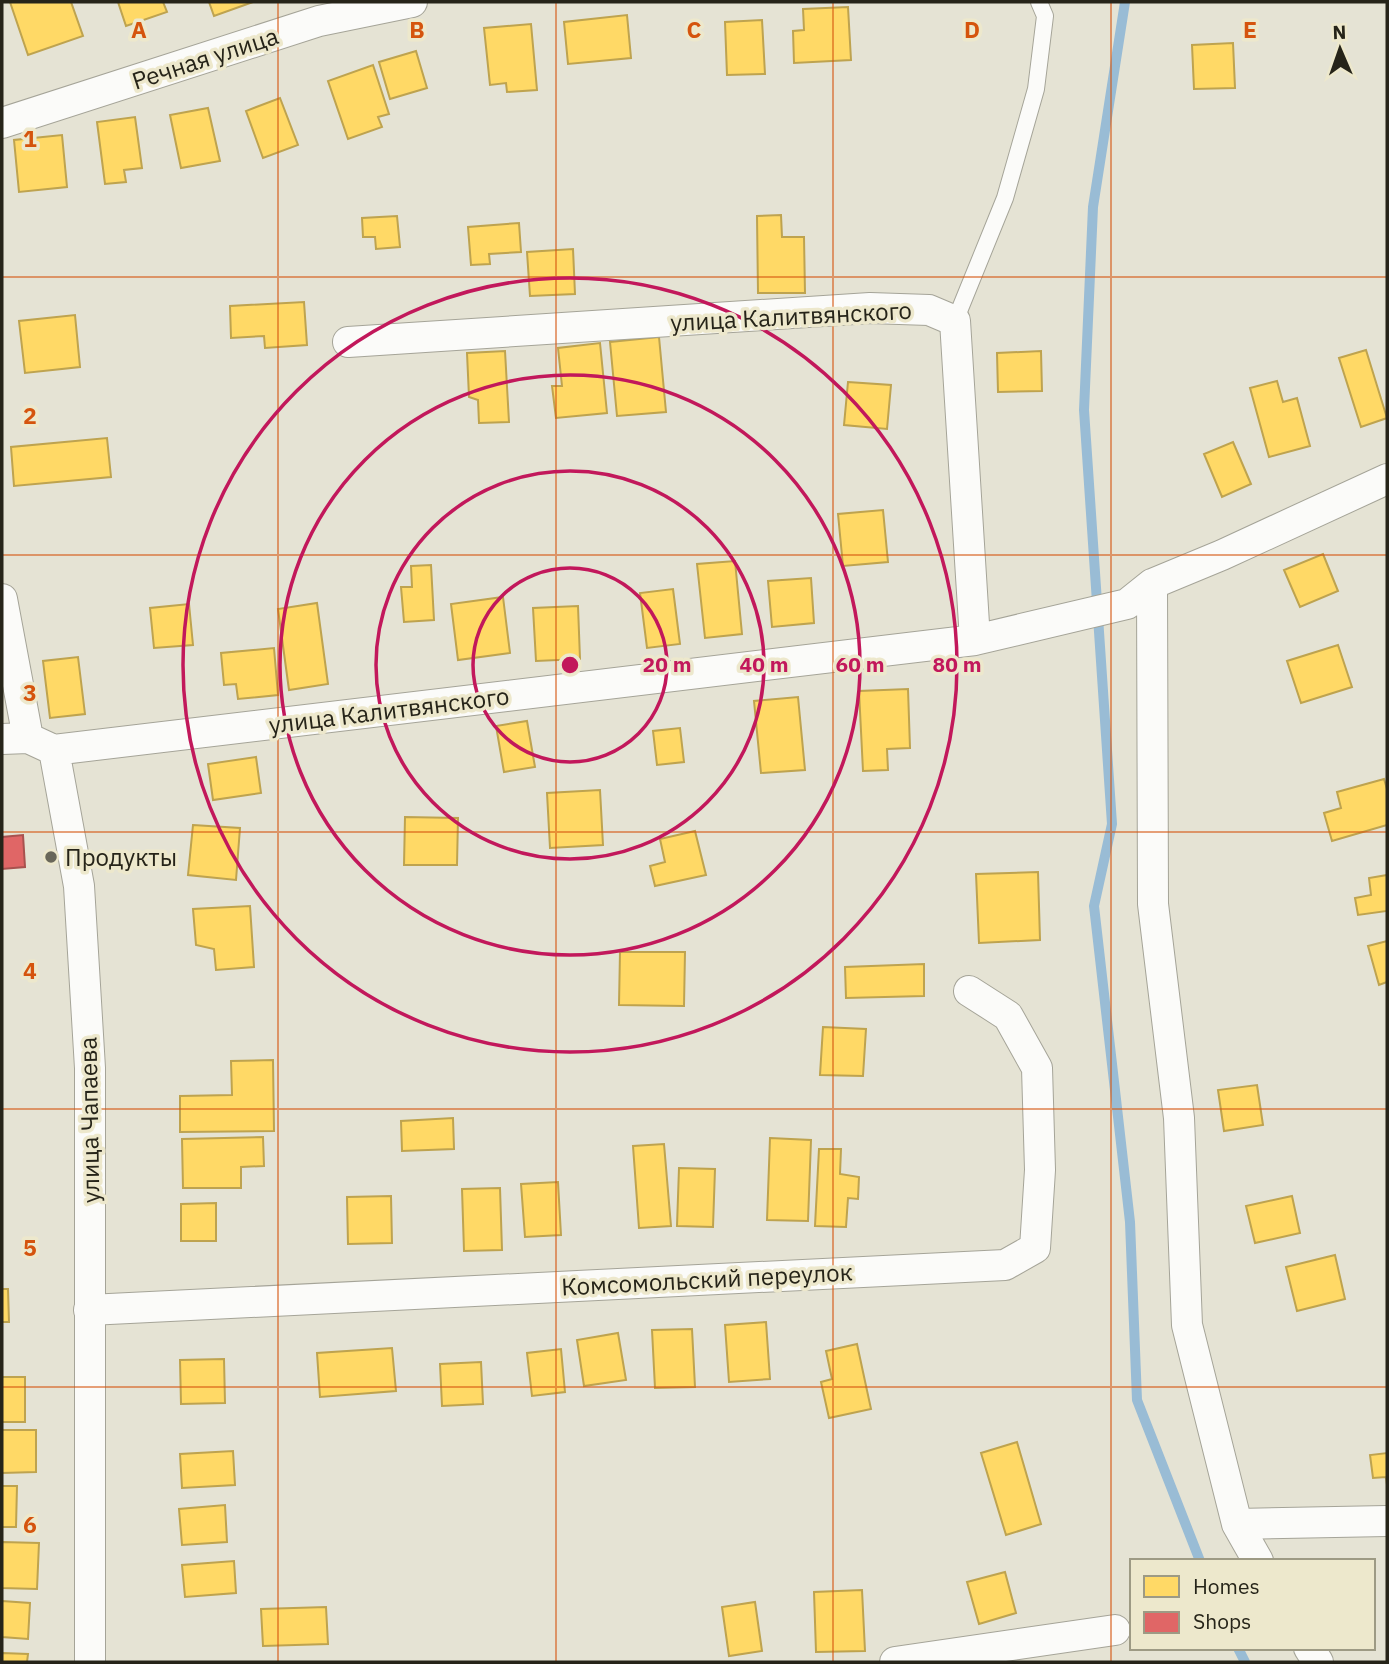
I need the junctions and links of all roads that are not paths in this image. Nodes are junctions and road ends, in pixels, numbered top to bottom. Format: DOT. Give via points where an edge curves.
graph roads {
  1 [pos="412,2"];
  2 [pos="1039,2"];
  3 [pos="2,123"];
  4 [pos="955,321"];
  5 [pos="348,342"];
  6 [pos="1387,479"];
  7 [pos="1152,584"];
  8 [pos="2,599"];
  9 [pos="988,638"];
  10 [pos="28,742"];
  11 [pos="969,991"];
  12 [pos="89,1310"];
  13 [pos="1387,1521"];
  14 [pos="1237,1524"];
  15 [pos="1257,1559"];
  16 [pos="1115,1630"];
  17 [pos="977,1657"];
  18 [pos="90,1662"];
  19 [pos="895,1662"];
  1 -- 3 [label="street, Речная улица" via="320,21"];
  2 -- 4 [label="lane" via="1045,16 1035,89 1005,198"];
  4 -- 5 [label="street, улица Калитвянского" via="929,310 870,308"];
  4 -- 9 [label="street"];
  6 -- 7 [label="street, улица Калитвянского"];
  7 -- 9 [label="street, улица Калитвянского" via="1127,604"];
  7 -- 14 [label="street" via="1153,904 1180,1118 1187,1325"];
  8 -- 10 [label="street, улица Чапаева"];
  9 -- 10 [label="street, улица Калитвянского"];
  10 -- 12 [label="street, улица Чапаева" via="79,886 90,1068"];
  11 -- 12 [label="street, Комсомольский переулок" via="1008,1016 1037,1068 1040,1170 1035,1248 1005,1265"];
  12 -- 18 [label="street, улица Чапаева"];
  13 -- 14 [label="street"];
  14 -- 15 [label="street"];
  16 -- 17 [label="street"];
  17 -- 19 [label="street"];
}
